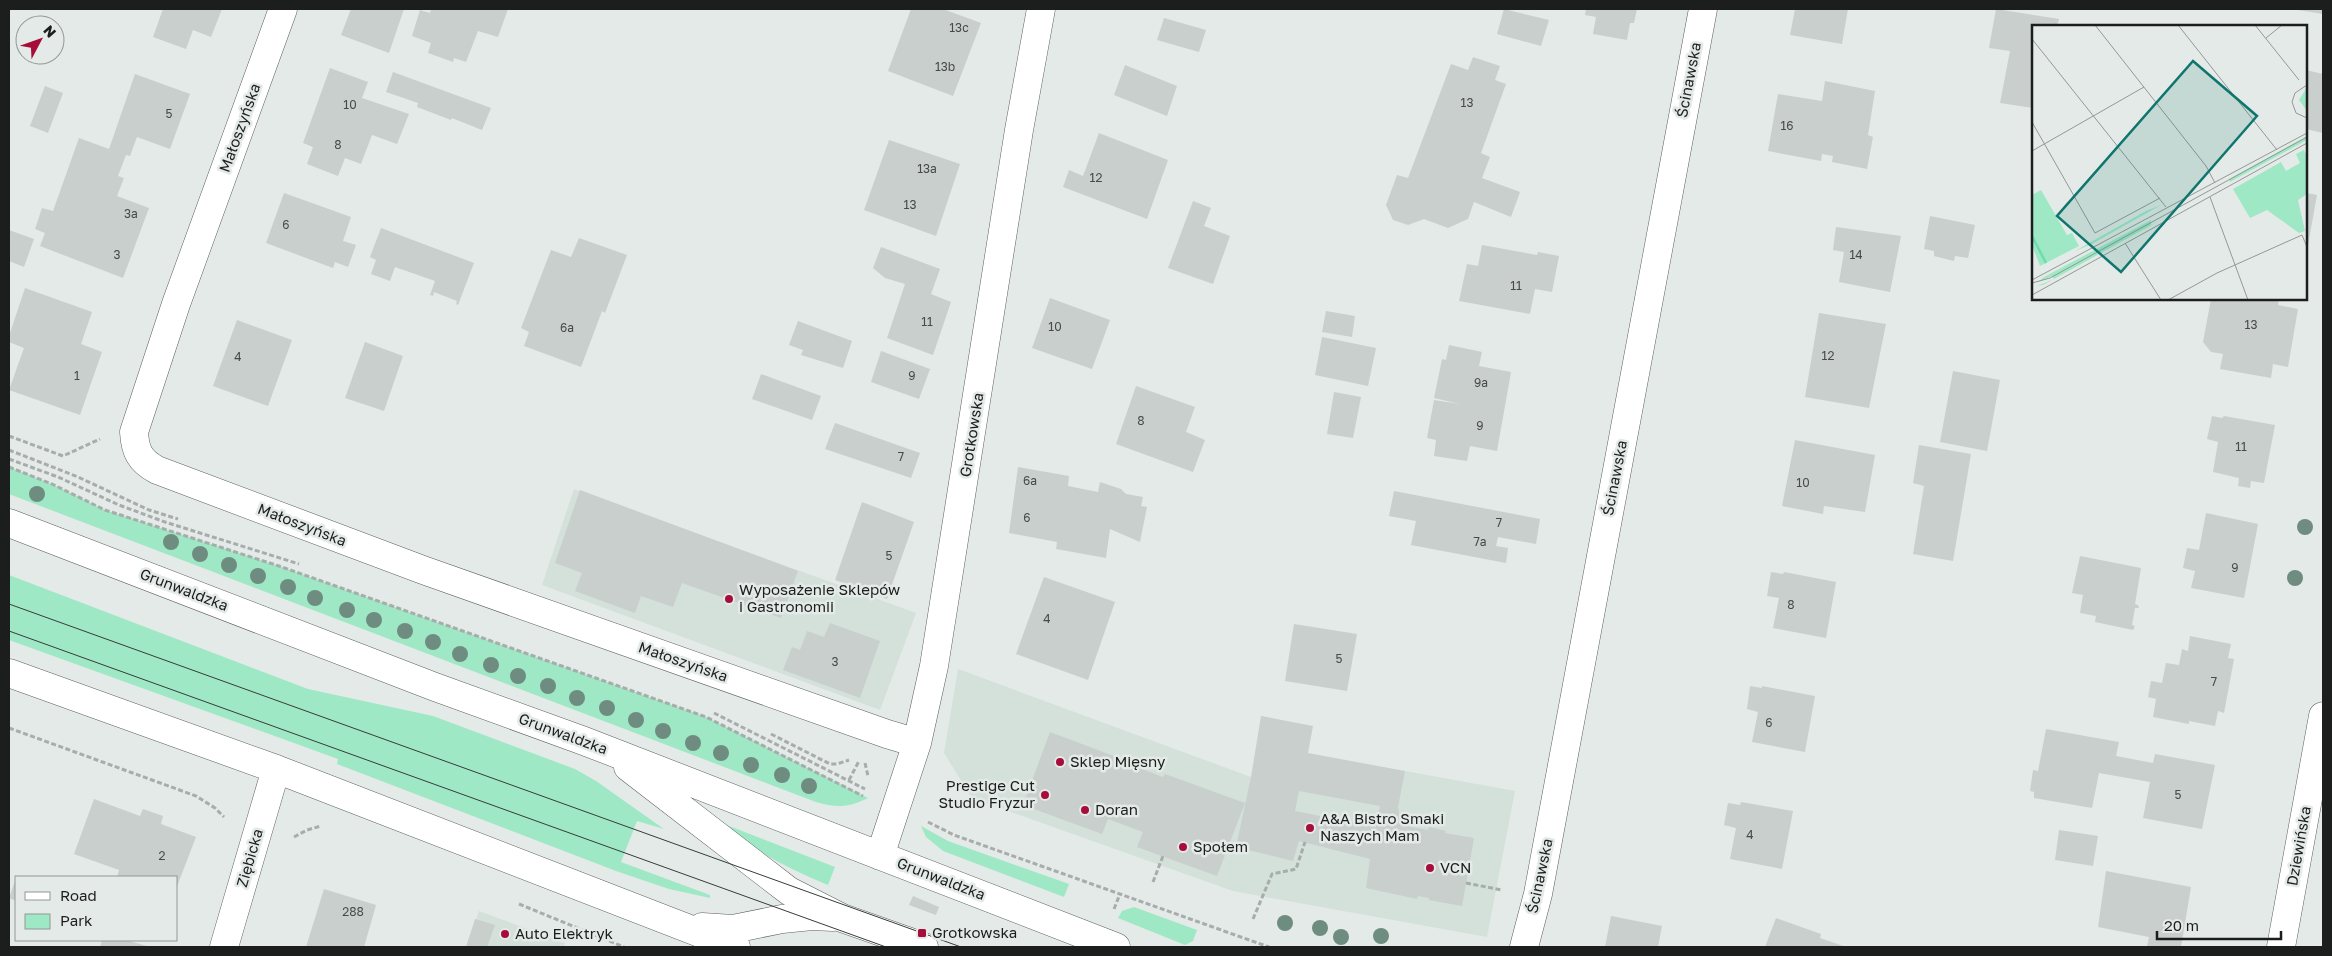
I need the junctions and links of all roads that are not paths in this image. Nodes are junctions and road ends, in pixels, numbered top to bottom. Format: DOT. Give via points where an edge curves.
graph roads {
  1 [pos="283,9"];
  2 [pos="1041,9"];
  3 [pos="1703,9"];
  4 [pos="9,523"];
  5 [pos="9,673"];
  6 [pos="2323,716"];
  7 [pos="584,741"];
  8 [pos="917,743"];
  9 [pos="276,769"];
  10 [pos="880,856"];
  11 [pos="650,914"];
  12 [pos="842,918"];
  13 [pos="224,947"];
  14 [pos="736,947"];
  15 [pos="924,947"];
  16 [pos="1116,947"];
  17 [pos="1524,947"];
  18 [pos="2281,947"];
  1 -- 8 [label="street, Małoszyńska" via="176,304 134,432 134,444 146,465 422,570"];
  2 -- 8 [label="street, Grotkowska" via="936,649"];
  3 -- 17 [label="street, Ścinawska" via="1538,894"];
  4 -- 7 [label="street, Grunwaldzka"];
  5 -- 9 [label="street"];
  6 -- 18 [label="street, Dziewińska"];
  7 -- 10 [label="street, Grunwaldzka"];
  7 -- 12 [label="street" via="632,770 771,879"];
  8 -- 10 [label="street, Grotkowska"];
  9 -- 11 [label="street"];
  9 -- 13 [label="street, Ziębicka"];
  10 -- 16 [label="street, Grunwaldzka"];
  11 -- 12 [label="street" via="688,926 733,929 802,916"];
  11 -- 14 [label="street"];
  12 -- 15 [label="street"];
}
